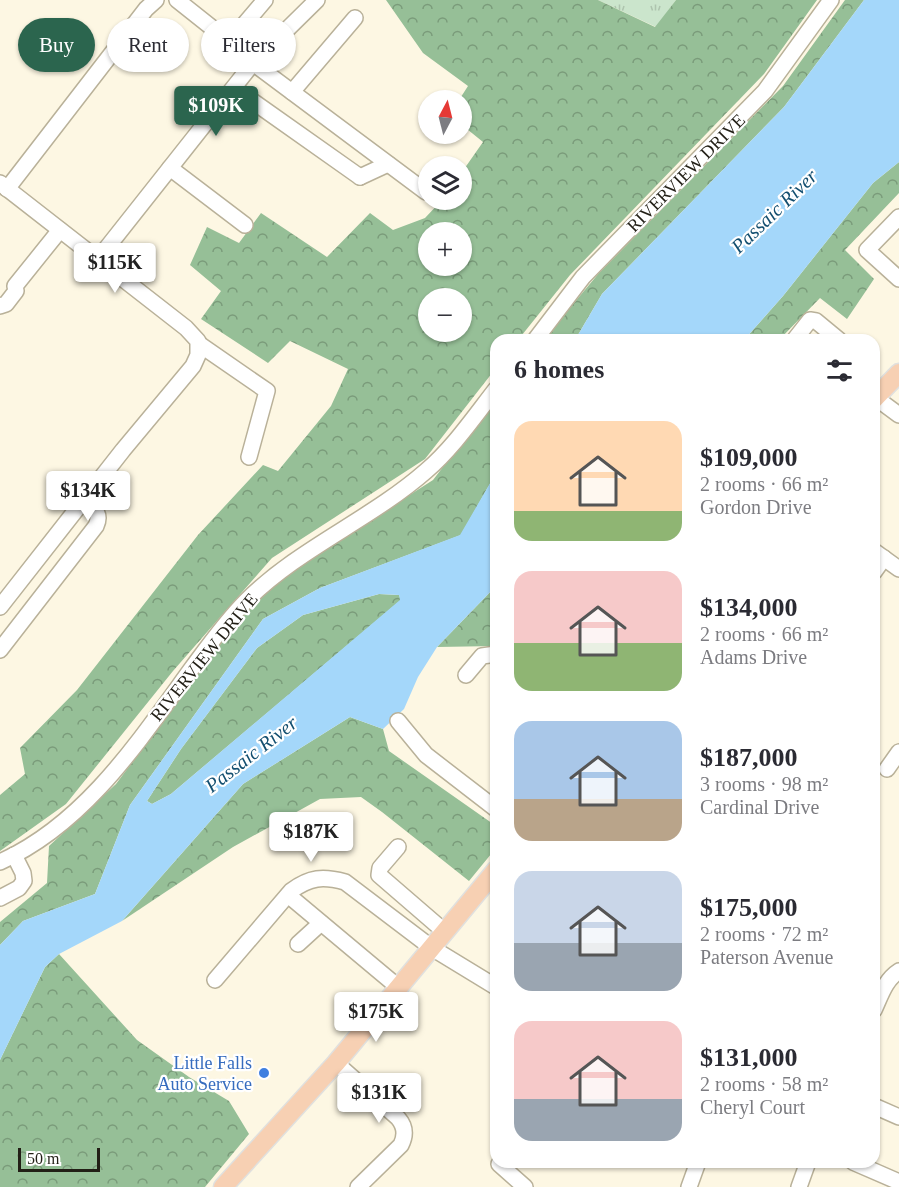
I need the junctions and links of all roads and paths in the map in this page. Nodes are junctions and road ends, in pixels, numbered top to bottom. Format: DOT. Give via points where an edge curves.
graph roads {
  1 [pos="156,0"];
  2 [pos="177,0"];
  3 [pos="265,0"];
  4 [pos="317,0"];
  5 [pos="831,0"];
  6 [pos="250,18"];
  7 [pos="355,18"];
  8 [pos="201,19"];
  9 [pos="296,21"];
  10 [pos="246,72"];
  11 [pos="267,72"];
  12 [pos="234,87"];
  13 [pos="292,92"];
  14 [pos="367,149"];
  15 [pos="388,164"];
  16 [pos="170,168"];
  17 [pos="360,177"];
  18 [pos="4,186"];
  19 [pos="418,186"];
  20 [pos="899,218"];
  21 [pos="245,225"];
  22 [pos="60,230"];
  23 [pos="98,259"];
  24 [pos="899,279"];
  25 [pos="15,286"];
  26 [pos="0,298"];
  27 [pos="0,306"];
  28 [pos="539,334"];
  29 [pos="799,334"];
  30 [pos="832,334"];
  31 [pos="199,344"];
  32 [pos="899,373"];
  33 [pos="880,394"];
  34 [pos="490,397"];
  35 [pos="880,402"];
  36 [pos="899,415"];
  37 [pos="249,457"];
  38 [pos="84,500"];
  39 [pos="880,556"];
  40 [pos="899,569"];
  41 [pos="18,584"];
  42 [pos="37,602"];
  43 [pos="0,607"];
  44 [pos="0,650"];
  45 [pos="490,655"];
  46 [pos="466,675"];
  47 [pos="398,721"];
  48 [pos="899,752"];
  49 [pos="887,769"];
  50 [pos="490,804"];
  51 [pos="398,847"];
  52 [pos="7,858"];
  53 [pos="490,877"];
  54 [pos="288,895"];
  55 [pos="0,898"];
  56 [pos="321,922"];
  57 [pos="445,932"];
  58 [pos="298,944"];
  59 [pos="432,948"];
  60 [pos="899,971"];
  61 [pos="216,980"];
  62 [pos="490,983"];
  63 [pos="398,987"];
  64 [pos="880,993"];
  65 [pos="336,1063"];
  66 [pos="880,1109"];
  67 [pos="899,1117"];
  68 [pos="504,1168"];
  69 [pos="696,1168"];
  70 [pos="806,1168"];
  71 [pos="867,1168"];
  72 [pos="899,1182"];
  73 [pos="223,1187"];
  74 [pos="358,1187"];
  75 [pos="525,1187"];
  76 [pos="689,1187"];
  77 [pos="799,1187"];
  1 -- 18 [label="street"];
  2 -- 8 [label="street"];
  3 -- 6 [label="street"];
  4 -- 9 [label="street"];
  5 -- 28 [label="street, RIVERVIEW DRIVE" via="765,91 584,277"];
  7 -- 13 [label="street"];
  10 -- 12 [label="street"];
  11 -- 13 [label="street"];
  12 -- 16 [label="street"];
  12 -- 17 [label="street"];
  13 -- 14 [label="street"];
  14 -- 15 [label="street"];
  14 -- 17 [label="street"];
  15 -- 17 [label="street"];
  15 -- 19 [label="street"];
  16 -- 21 [label="street"];
  16 -- 23 [label="street"];
  18 -- 22 [label="street"];
  20 -- 24 [label="street" via="867,250"];
  22 -- 23 [label="street"];
  22 -- 25 [label="street"];
  23 -- 31 [label="street" via="186,328"];
  25 -- 26 [label="street" via="10,286"];
  25 -- 27 [label="street" via="16,291"];
  29 -- 30 [label="street" via="810,321 816,321"];
  31 -- 37 [label="street" via="267,391"];
  31 -- 38 [label="street" via="193,366"];
  32 -- 33 [label="main road"];
  34 -- 52 [label="street, RIVERVIEW DRIVE" via="424,473 288,565 245,602 92,795 56,829"];
  35 -- 36 [label="street"];
  38 -- 41 [label="street"];
  38 -- 42 [label="street" via="98,512 96,526"];
  39 -- 40 [label="street"];
  41 -- 42 [label="street"];
  41 -- 43 [label="street"];
  42 -- 44 [label="street"];
  45 -- 46 [label="street" via="482,656"];
  47 -- 50 [label="street" via="426,755"];
  48 -- 49 [label="street"];
  51 -- 57 [label="street" via="380,868 379,875"];
  52 -- 55 [label="street" via="23,873 24,881"];
  53 -- 57 [label="main road"];
  54 -- 56 [label="street"];
  54 -- 59 [label="street" via="313,879 328,877 345,882"];
  54 -- 61 [label="street"];
  56 -- 58 [label="street"];
  56 -- 63 [label="street"];
  57 -- 59 [label="main road"];
  59 -- 62 [label="street"];
  59 -- 63 [label="main road"];
  60 -- 64 [label="street"];
  63 -- 65 [label="main road"];
  65 -- 73 [label="main road"];
  65 -- 74 [label="street" via="398,1118 404,1128 401,1145"];
  66 -- 67 [label="street"];
  68 -- 75 [label="street"];
  69 -- 76 [label="street"];
  70 -- 77 [label="street"];
  71 -- 72 [label="street"];
}
